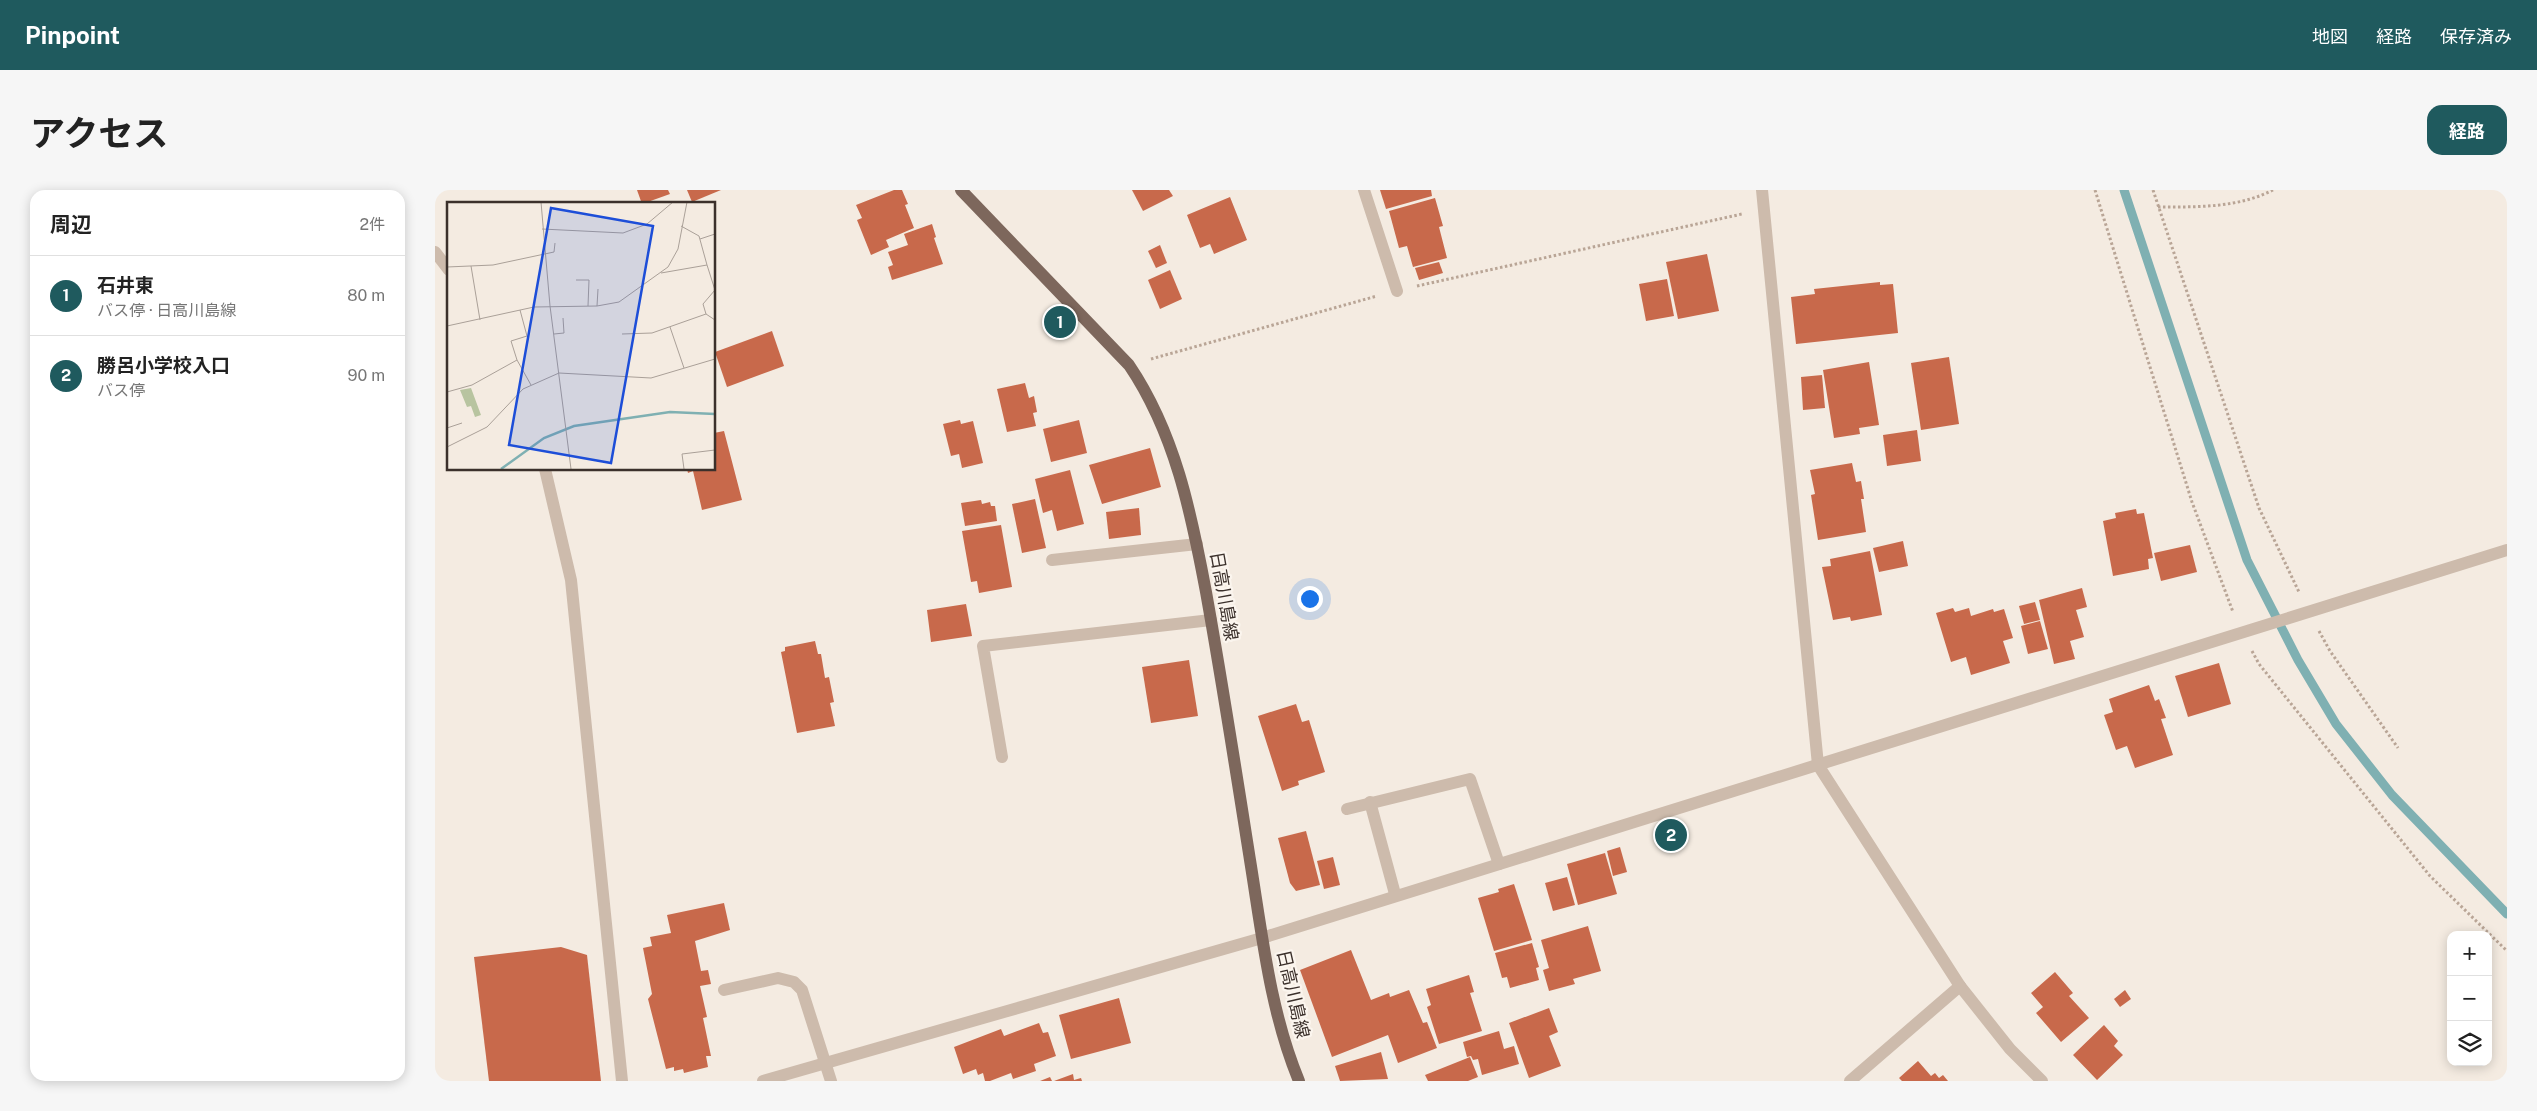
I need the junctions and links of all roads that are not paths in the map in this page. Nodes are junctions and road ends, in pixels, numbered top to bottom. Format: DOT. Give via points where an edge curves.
graph roads {
  1 [pos="961,190"];
  2 [pos="1364,190"];
  3 [pos="1762,190"];
  4 [pos="435,252"];
  5 [pos="447,267"];
  6 [pos="1397,291"];
  7 [pos="545,470"];
  8 [pos="1197,544"];
  9 [pos="2507,550"];
  10 [pos="1051,560"];
  11 [pos="1211,620"];
  12 [pos="1002,757"];
  13 [pos="1818,765"];
  14 [pos="1370,802"];
  15 [pos="1347,809"];
  16 [pos="1499,864"];
  17 [pos="1395,894"];
  18 [pos="1262,938"];
  19 [pos="1960,986"];
  20 [pos="724,990"];
  21 [pos="824,1064"];
  22 [pos="621,1081"];
  23 [pos="763,1081"];
  24 [pos="831,1081"];
  25 [pos="1299,1081"];
  26 [pos="1850,1081"];
  27 [pos="2042,1081"];
  1 -- 8 [label="main road, 日高川島線" via="1129,365 1146,390 1164,426 1179,470"];
  2 -- 6 [label="street"];
  3 -- 13 [label="street"];
  4 -- 5 [label="street"];
  7 -- 22 [label="street" via="571,580"];
  8 -- 10 [label="street"];
  8 -- 11 [label="main road, 日高川島線"];
  9 -- 13 [label="street"];
  11 -- 12 [label="street" via="983,646"];
  11 -- 18 [label="main road, 日高川島線"];
  13 -- 16 [label="street"];
  13 -- 19 [label="street"];
  14 -- 15 [label="street"];
  14 -- 16 [label="street" via="1470,779"];
  14 -- 17 [label="street"];
  16 -- 17 [label="street"];
  17 -- 18 [label="street"];
  18 -- 21 [label="street"];
  18 -- 25 [label="main road, 日高川島線" via="1277,1013"];
  19 -- 26 [label="street"];
  19 -- 27 [label="street" via="2009,1049"];
  20 -- 21 [label="street" via="778,978 794,982 802,990"];
  21 -- 23 [label="street"];
  21 -- 24 [label="street"];
}
